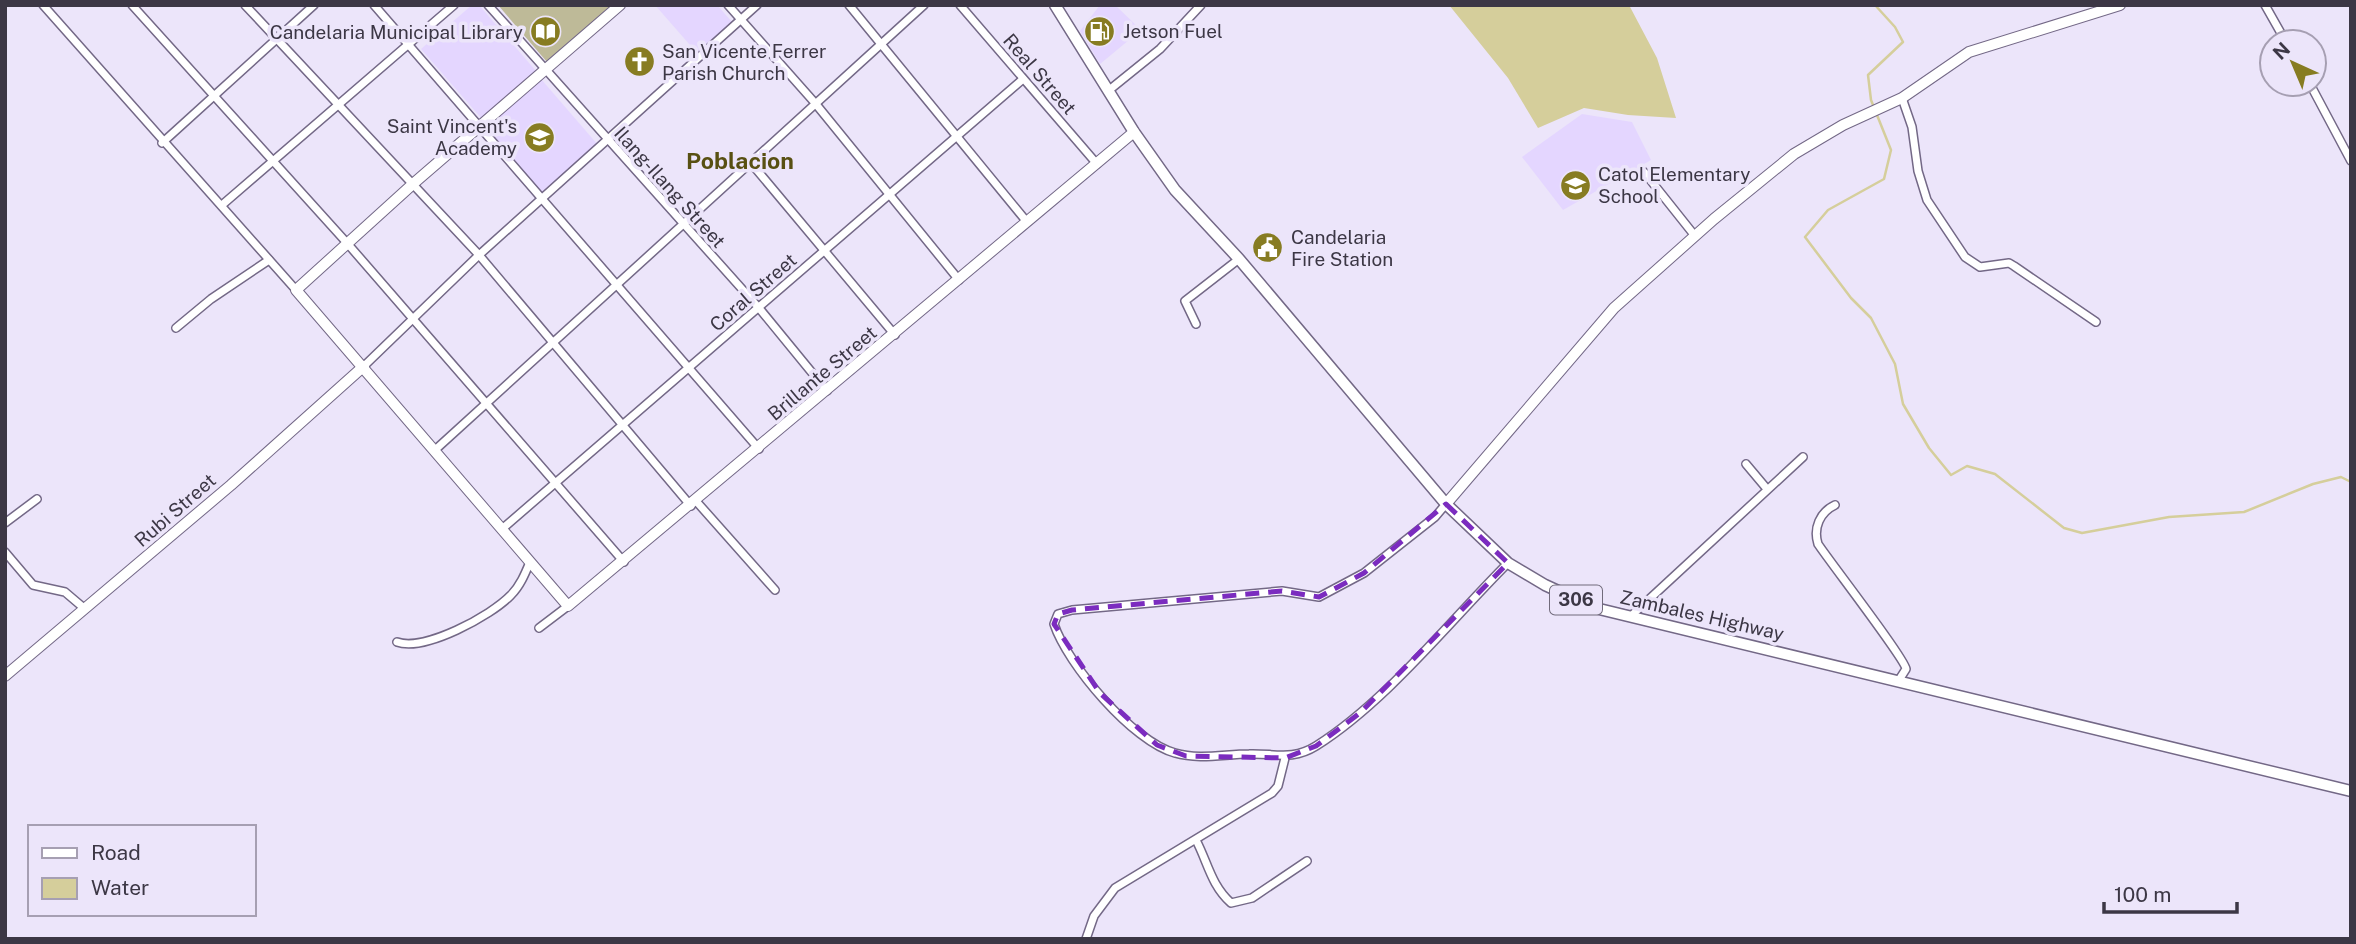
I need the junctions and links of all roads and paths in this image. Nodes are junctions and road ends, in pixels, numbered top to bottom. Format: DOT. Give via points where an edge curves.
graph roads {
  1 [pos="43,5"];
  2 [pos="132,5"];
  3 [pos="245,5"];
  4 [pos="314,5"];
  5 [pos="374,5"];
  6 [pos="454,5"];
  7 [pos="488,5"];
  8 [pos="620,5"];
  9 [pos="728,5"];
  10 [pos="757,5"];
  11 [pos="849,5"];
  12 [pos="924,5"];
  13 [pos="960,5"];
  14 [pos="1055,5"];
  15 [pos="1201,5"];
  16 [pos="2120,5"];
  17 [pos="2265,5"];
  18 [pos="741,20"];
  19 [pos="2278,28"];
  20 [pos="278,38"];
  21 [pos="410,44"];
  22 [pos="881,45"];
  23 [pos="545,71"];
  24 [pos="1023,79"];
  25 [pos="1108,91"];
  26 [pos="213,95"];
  27 [pos="2317,98"];
  28 [pos="1898,99"];
  29 [pos="815,103"];
  30 [pos="341,104"];
  31 [pos="479,127"];
  32 [pos="1134,132"];
  33 [pos="957,137"];
  34 [pos="607,141"];
  35 [pos="162,142"];
  36 [pos="273,160"];
  37 [pos="2351,161"];
  38 [pos="751,163"];
  39 [pos="1097,164"];
  40 [pos="1644,172"];
  41 [pos="414,183"];
  42 [pos="888,195"];
  43 [pos="542,198"];
  44 [pos="222,205"];
  45 [pos="1027,222"];
  46 [pos="685,225"];
  47 [pos="1695,236"];
  48 [pos="347,243"];
  49 [pos="825,250"];
  50 [pos="479,256"];
  51 [pos="1239,259"];
  52 [pos="269,260"];
  53 [pos="959,280"];
  54 [pos="618,284"];
  55 [pos="296,290"];
  56 [pos="759,308"];
  57 [pos="412,320"];
  58 [pos="2096,322"];
  59 [pos="1196,324"];
  60 [pos="176,328"];
  61 [pos="894,335"];
  62 [pos="553,342"];
  63 [pos="364,366"];
  64 [pos="689,367"];
  65 [pos="827,391"];
  66 [pos="487,404"];
  67 [pos="622,424"];
  68 [pos="759,449"];
  69 [pos="435,450"];
  70 [pos="1803,457"];
  71 [pos="1746,464"];
  72 [pos="555,483"];
  73 [pos="1767,489"];
  74 [pos="37,499"];
  75 [pos="694,504"];
  76 [pos="1446,504"];
  77 [pos="1835,505"];
  78 [pos="5,523"];
  79 [pos="502,529"];
  80 [pos="5,552"];
  81 [pos="530,562"];
  82 [pos="624,562"];
  83 [pos="1507,563"];
  84 [pos="775,590"];
  85 [pos="568,606"];
  86 [pos="85,609"];
  87 [pos="1630,616"];
  88 [pos="539,628"];
  89 [pos="397,642"];
  90 [pos="5,676"];
  91 [pos="1899,680"];
  92 [pos="1285,758"];
  93 [pos="2351,791"];
  94 [pos="1196,840"];
  95 [pos="1307,860"];
  96 [pos="1086,939"];
  1 -- 35 [label="street"];
  2 -- 26 [label="street"];
  3 -- 20 [label="street"];
  4 -- 20 [label="street"];
  5 -- 21 [label="street"];
  6 -- 21 [label="street"];
  7 -- 23 [label="street, Ilang-Ilang Street"];
  8 -- 23 [label="street"];
  9 -- 18 [label="street"];
  10 -- 18 [label="street"];
  11 -- 22 [label="street"];
  12 -- 22 [label="street"];
  13 -- 24 [label="street, Real Street"];
  14 -- 25 [label="main road, Zambales Highway / 306"];
  15 -- 25 [label="street" via="1160,48"];
  16 -- 28 [label="street" via="1969,52"];
  17 -- 19 [label="street"];
  18 -- 29 [label="street"];
  18 -- 34 [label="street"];
  20 -- 26 [label="street"];
  20 -- 30 [label="street"];
  21 -- 30 [label="street"];
  21 -- 31 [label="street"];
  22 -- 29 [label="street"];
  22 -- 33 [label="street"];
  23 -- 31 [label="street"];
  23 -- 34 [label="street, Ilang-Ilang Street"];
  24 -- 33 [label="street, Coral Street"];
  24 -- 39 [label="street, Real Street"];
  25 -- 32 [label="main road, Zambales Highway / 306"];
  26 -- 35 [label="street"];
  26 -- 36 [label="street"];
  27 -- 37 [label="street"];
  28 -- 47 [label="street" via="1794,154"];
  28 -- 58 [label="street" via="1912,127 1922,188 1965,257 1980,267 2009,263"];
  29 -- 38 [label="street"];
  29 -- 42 [label="street"];
  30 -- 36 [label="street"];
  30 -- 41 [label="street"];
  31 -- 41 [label="street"];
  31 -- 43 [label="street"];
  32 -- 39 [label="street, Brillante Street"];
  32 -- 51 [label="main road, Zambales Highway / 306" via="1175,190"];
  33 -- 42 [label="street, Coral Street"];
  33 -- 45 [label="street"];
  34 -- 43 [label="street"];
  34 -- 46 [label="street, Ilang-Ilang Street"];
  35 -- 44 [label="street"];
  36 -- 44 [label="street"];
  36 -- 48 [label="street"];
  38 -- 46 [label="street"];
  38 -- 49 [label="street"];
  39 -- 45 [label="street, Brillante Street"];
  40 -- 47 [label="street"];
  41 -- 48 [label="street"];
  41 -- 50 [label="street"];
  42 -- 49 [label="street, Coral Street"];
  42 -- 53 [label="street"];
  43 -- 50 [label="street"];
  43 -- 54 [label="street"];
  44 -- 52 [label="street"];
  45 -- 53 [label="street, Brillante Street"];
  46 -- 54 [label="street"];
  46 -- 56 [label="street, Ilang-Ilang Street"];
  47 -- 76 [label="street" via="1598,326"];
  48 -- 55 [label="street"];
  48 -- 57 [label="street"];
  49 -- 56 [label="street, Coral Street"];
  49 -- 61 [label="street"];
  50 -- 57 [label="street"];
  50 -- 62 [label="street"];
  51 -- 59 [label="street" via="1185,301"];
  51 -- 76 [label="main road, Zambales Highway / 306"];
  52 -- 55 [label="street"];
  52 -- 60 [label="street"];
  53 -- 61 [label="street, Brillante Street"];
  54 -- 62 [label="street"];
  54 -- 64 [label="street"];
  55 -- 63 [label="street"];
  56 -- 64 [label="street, Coral Street"];
  56 -- 65 [label="street, Ilang-Ilang Street"];
  57 -- 63 [label="street"];
  57 -- 66 [label="street"];
  61 -- 65 [label="street, Brillante Street"];
  62 -- 66 [label="street"];
  62 -- 67 [label="street"];
  63 -- 69 [label="street"];
  63 -- 86 [label="street, Rubi Street"];
  64 -- 67 [label="street, Coral Street"];
  64 -- 68 [label="street"];
  65 -- 68 [label="street, Brillante Street"];
  66 -- 69 [label="street"];
  66 -- 72 [label="street"];
  67 -- 72 [label="street, Coral Street"];
  67 -- 75 [label="street"];
  68 -- 75 [label="street, Brillante Street"];
  69 -- 79 [label="street"];
  70 -- 73 [label="street"];
  71 -- 73 [label="street"];
  72 -- 79 [label="street, Coral Street"];
  72 -- 82 [label="street"];
  73 -- 87 [label="street"];
  74 -- 78 [label="street"];
  75 -- 82 [label="street, Brillante Street"];
  75 -- 84 [label="street"];
  76 -- 83 [label="main road, Zambales Highway / 306"];
  76 -- 92 [label="street" via="1364,573 1319,597 1282,591 1072,610 1055,616 1056,630 1100,693 1157,746 1186,756"];
  77 -- 91 [label="street" via="1820,519 1818,544 1905,662"];
  79 -- 81 [label="street"];
  80 -- 86 [label="street" via="33,585 65,592"];
  81 -- 85 [label="street"];
  81 -- 89 [label="street" via="516,590 503,602 426,643 407,646"];
  82 -- 85 [label="street, Brillante Street"];
  83 -- 87 [label="main road, Zambales Highway / 306" via="1570,598"];
  83 -- 92 [label="street" via="1360,713 1316,746"];
  85 -- 88 [label="street"];
  86 -- 90 [label="street, Rubi Street"];
  87 -- 91 [label="main road, Zambales Highway / 306"];
  91 -- 93 [label="main road, Zambales Highway / 306"];
  92 -- 94 [label="street" via="1281,779 1272,793"];
  94 -- 95 [label="street" via="1209,865 1210,880 1231,903 1252,898"];
  94 -- 96 [label="street" via="1115,888 1094,916"];
}
